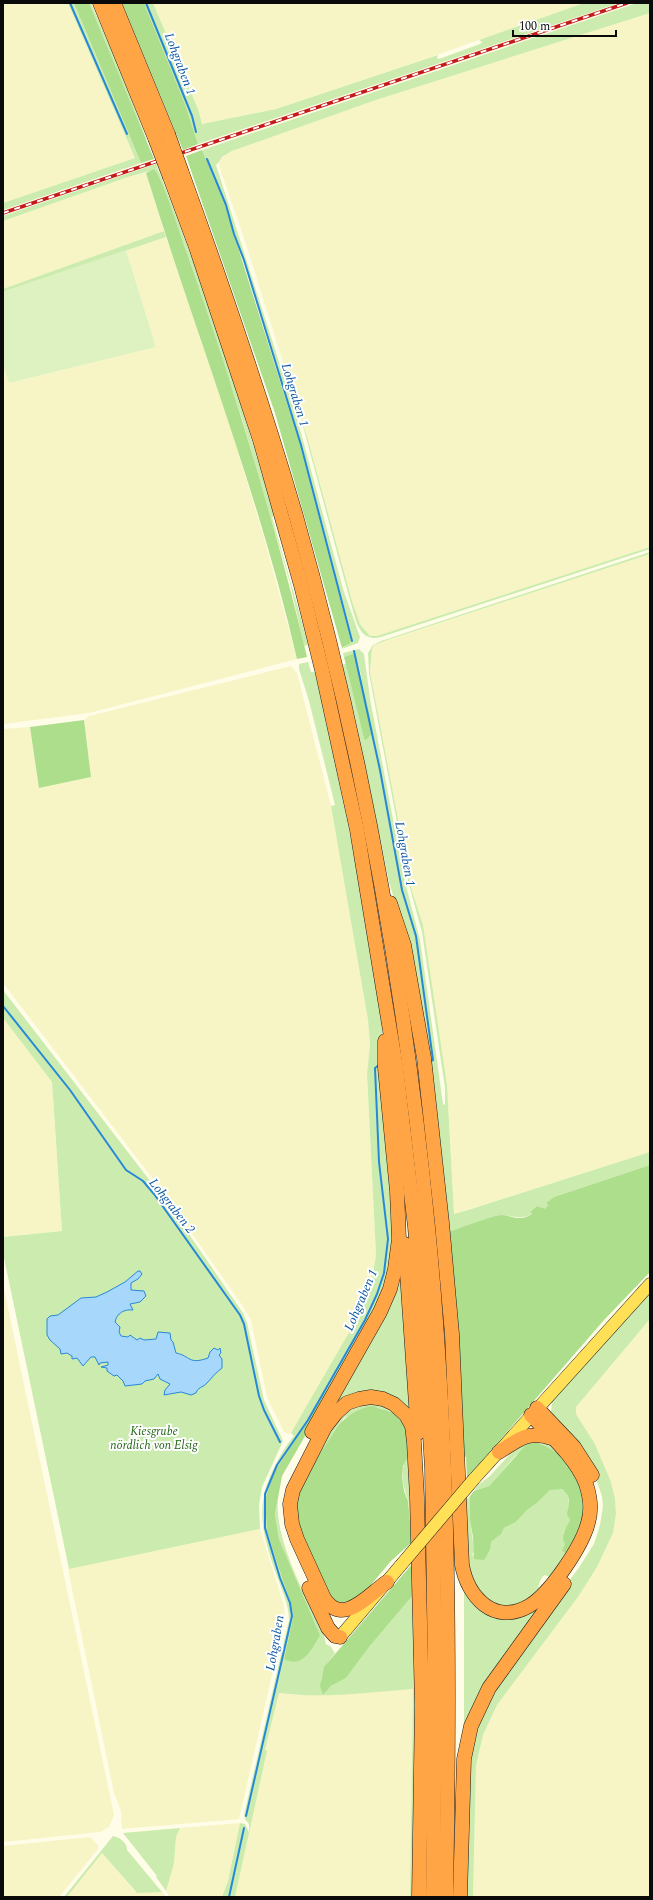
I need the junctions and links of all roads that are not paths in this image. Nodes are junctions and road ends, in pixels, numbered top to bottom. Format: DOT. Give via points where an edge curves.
graph roads {
  1 [pos="100,3"];
  2 [pos="114,3"];
  3 [pos="162,136"];
  4 [pos="328,668"];
  5 [pos="376,861"];
  6 [pos="385,1000"];
  7 [pos="397,1191"];
  8 [pos="650,1284"];
  9 [pos="534,1411"];
  10 [pos="551,1438"];
  11 [pos="499,1452"];
  12 [pos="418,1497"];
  13 [pos="387,1582"];
  14 [pos="340,1637"];
  15 [pos="448,1674"];
  16 [pos="461,1851"];
  17 [pos="418,1897"];
  18 [pos="433,1897"];
  19 [pos="446,1897"];
  20 [pos="460,1897"];
  1 -- 3 [label="highway"];
  2 -- 3 [label="highway"];
  3 -- 4 [label="highway, bridge" via="231,311 270,429 297,520"];
  4 -- 5 [label="highway"];
  4 -- 6 [label="highway"];
  5 -- 10 [label="highway" via="404,945 424,1058 452,1334 462,1565 472,1593 481,1603 498,1611 512,1612 525,1608 547,1591 570,1560 586,1530 590,1506 586,1484 573,1463"];
  5 -- 15 [label="highway" via="410,1070 429,1234 445,1469"];
  6 -- 7 [label="highway" via="385,1068"];
  6 -- 18 [label="highway" via="398,1082 415,1227 432,1469 436,1674"];
  7 -- 12 [label="highway" via="403,1226 413,1349 418,1432"];
  7 -- 14 [label="highway" via="398,1250 390,1289 377,1317 290,1472 282,1497 281,1519 288,1541 328,1628 335,1636"];
  8 -- 9 [label="main road"];
  9 -- 10 [label="highway"];
  9 -- 11 [label="main road"];
  9 -- 16 [label="highway" via="577,1451 592,1476 599,1503 598,1520 581,1558 489,1688 476,1712 468,1735 464,1759"];
  10 -- 11 [label="highway" via="531,1434"];
  11 -- 13 [label="main road, bridge"];
  12 -- 13 [label="highway" via="414,1434 409,1420 394,1404 371,1397 353,1401 336,1413 325,1428 293,1490 290,1504 292,1524 326,1602 336,1608 349,1609 362,1603 374,1590"];
  12 -- 17 [label="highway" via="422,1705"];
  13 -- 14 [label="main road"];
  15 -- 16 [label="highway" via="459,1796"];
  15 -- 19 [label="highway"];
  16 -- 20 [label="highway"];
}
